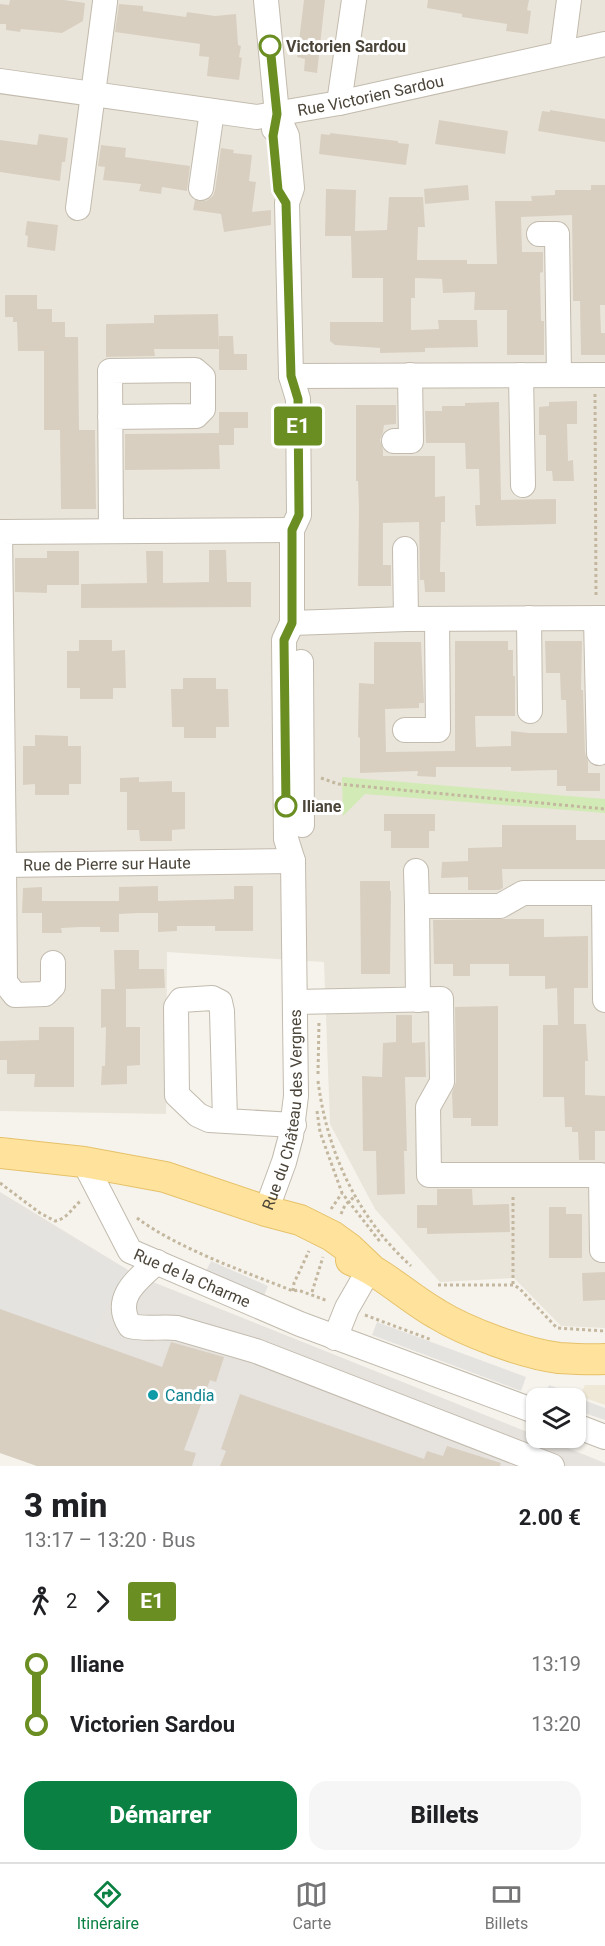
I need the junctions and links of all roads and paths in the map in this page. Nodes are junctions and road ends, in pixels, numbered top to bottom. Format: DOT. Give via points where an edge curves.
graph roads {
  1 [pos="266,0"];
  2 [pos="354,0"];
  3 [pos="569,0"];
  4 [pos="105,2"];
  5 [pos="605,44"];
  6 [pos="562,54"];
  7 [pos="0,81"];
  8 [pos="92,94"];
  9 [pos="339,103"];
  10 [pos="212,111"];
  11 [pos="277,114"];
  12 [pos="201,188"];
  13 [pos="78,208"];
  14 [pos="539,234"];
  15 [pos="410,375"];
  16 [pos="521,375"];
  17 [pos="559,375"];
  18 [pos="600,375"];
  19 [pos="291,376"];
  20 [pos="110,417"];
  21 [pos="394,441"];
  22 [pos="523,486"];
  23 [pos="0,510"];
  24 [pos="111,530"];
  25 [pos="292,530"];
  26 [pos="0,532"];
  27 [pos="405,549"];
  28 [pos="529,618"];
  29 [pos="601,618"];
  30 [pos="406,619"];
  31 [pos="437,619"];
  32 [pos="292,623"];
  33 [pos="1,692"];
  34 [pos="530,711"];
  35 [pos="405,730"];
  36 [pos="599,753"];
  37 [pos="302,774"];
  38 [pos="605,809"];
  39 [pos="293,861"];
  40 [pos="4,865"];
  41 [pos="416,871"];
  42 [pos="417,906"];
  43 [pos="53,963"];
  44 [pos="418,1000"];
  45 [pos="605,1000"];
  46 [pos="320,1001"];
  47 [pos="295,1002"];
  48 [pos="313,1057"];
  49 [pos="313,1088"];
  50 [pos="316,1109"];
  51 [pos="225,1120"];
  52 [pos="294,1125"];
  53 [pos="0,1140"];
  54 [pos="0,1153"];
  55 [pos="33,1155"];
  56 [pos="84,1162"];
  57 [pos="513,1175"];
  58 [pos="342,1193"];
  59 [pos="354,1197"];
  60 [pos="349,1202"];
  61 [pos="266,1211"];
  62 [pos="328,1215"];
  63 [pos="338,1221"];
  64 [pos="310,1249"];
  65 [pos="605,1250"];
  66 [pos="323,1257"];
  67 [pos="377,1257"];
  68 [pos="157,1262"];
  69 [pos="400,1263"];
  70 [pos="409,1270"];
  71 [pos="416,1270"];
  72 [pos="434,1283"];
  73 [pos="513,1285"];
  74 [pos="293,1291"];
  75 [pos="312,1292"];
  76 [pos="605,1333"];
  77 [pos="335,1338"];
  78 [pos="602,1347"];
  79 [pos="526,1408"];
  80 [pos="586,1430"];
  81 [pos="605,1437"];
  82 [pos="552,1466"];
  1 -- 11 [label="street, Rue du Château des Vergnes"];
  2 -- 9 [label="street"];
  3 -- 6 [label="street"];
  4 -- 8 [label="street"];
  5 -- 6 [label="street, Rue Victorien Sardou"];
  6 -- 9 [label="street, Rue Victorien Sardou"];
  7 -- 8 [label="street, Rue Victorien Sardou"];
  8 -- 10 [label="street, Rue Victorien Sardou"];
  8 -- 13 [label="street"];
  9 -- 11 [label="street, Rue Victorien Sardou"];
  10 -- 11 [label="street, Rue Victorien Sardou" via="257,117"];
  10 -- 12 [label="street"];
  11 -- 19 [label="street, Rue du Château des Vergnes" via="287,136 292,188 286,203"];
  14 -- 17 [label="street" via="557,234"];
  15 -- 16 [label="street"];
  15 -- 19 [label="street"];
  15 -- 21 [label="street" via="411,441"];
  16 -- 17 [label="street"];
  16 -- 22 [label="street"];
  17 -- 18 [label="street"];
  18 -- 29 [label="path"];
  19 -- 25 [label="street, Rue du Château des Vergnes" via="298,399 299,515"];
  20 -- 24 [label="street"];
  23 -- 26 [label="street, Rue de Pierre sur Haute"];
  24 -- 25 [label="street"];
  24 -- 26 [label="street"];
  25 -- 32 [label="street, Rue du Château des Vergnes"];
  26 -- 33 [label="street, Rue de Pierre sur Haute"];
  27 -- 30 [label="street"];
  28 -- 29 [label="street"];
  28 -- 31 [label="street"];
  28 -- 34 [label="street"];
  29 -- 36 [label="street"];
  30 -- 31 [label="street"];
  30 -- 32 [label="street"];
  31 -- 35 [label="street" via="438,730"];
  32 -- 37 [label="street, Rue du Château des Vergnes" via="300,640"];
  32 -- 39 [label="street, Rue du Château des Vergnes" via="284,640 286,839"];
  33 -- 40 [label="street, Rue de Pierre sur Haute"];
  37 -- 38 [label="path" via="338,784"];
  37 -- 39 [label="street, Rue du Château des Vergnes" via="302,839"];
  39 -- 40 [label="street, Rue de Pierre sur Haute"];
  39 -- 47 [label="street, Rue du Château des Vergnes"];
  40 -- 43 [label="street" via="5,982 15,995 45,994 53,986"];
  41 -- 42 [label="street"];
  42 -- 44 [label="street"];
  42 -- 45 [label="street" via="500,906 524,893 604,893"];
  44 -- 46 [label="street"];
  44 -- 57 [label="street" via="441,999 442,1082 428,1107 429,1175"];
  46 -- 47 [label="street"];
  46 -- 59 [label="path" via="318,1080 322,1110 333,1149"];
  47 -- 52 [label="street, Rue du Château des Vergnes"];
  48 -- 49 [label="path"];
  50 -- 58 [label="path"];
  51 -- 51 [label="street" via="198,1115 177,1095 176,1007 181,1000 212,998 220,1002"];
  51 -- 52 [label="street"];
  52 -- 61 [label="street, Rue du Château des Vergnes"];
  53 -- 55 [label="main road"];
  54 -- 55 [label="main road"];
  55 -- 56 [label="main road"];
  56 -- 61 [label="main road" via="165,1177"];
  56 -- 68 [label="street, Rue de la Charme" via="130,1251"];
  57 -- 65 [label="street" via="601,1175"];
  57 -- 73 [label="path"];
  58 -- 60 [label="path"];
  58 -- 62 [label="path"];
  59 -- 60 [label="path"];
  59 -- 71 [label="path" via="373,1226"];
  60 -- 63 [label="path"];
  60 -- 67 [label="path"];
  61 -- 67 [label="main road, Rue du Château des Vergnes" via="325,1251"];
  64 -- 74 [label="path"];
  66 -- 75 [label="path"];
  67 -- 77 [label="street" via="347,1308"];
  67 -- 78 [label="main road, Rue du Château des Vergnes" via="437,1315 474,1333 521,1349"];
  68 -- 77 [label="street, Rue de la Charme"];
  68 -- 82 [label="street" via="129,1290 124,1317 130,1326 177,1328 256,1351"];
  69 -- 70 [label="path"];
  72 -- 73 [label="path"];
  73 -- 76 [label="path" via="557,1328"];
  76 -- 78 [label="path"];
  77 -- 79 [label="street, Rue de la Charme"];
  80 -- 81 [label="street"];
}
